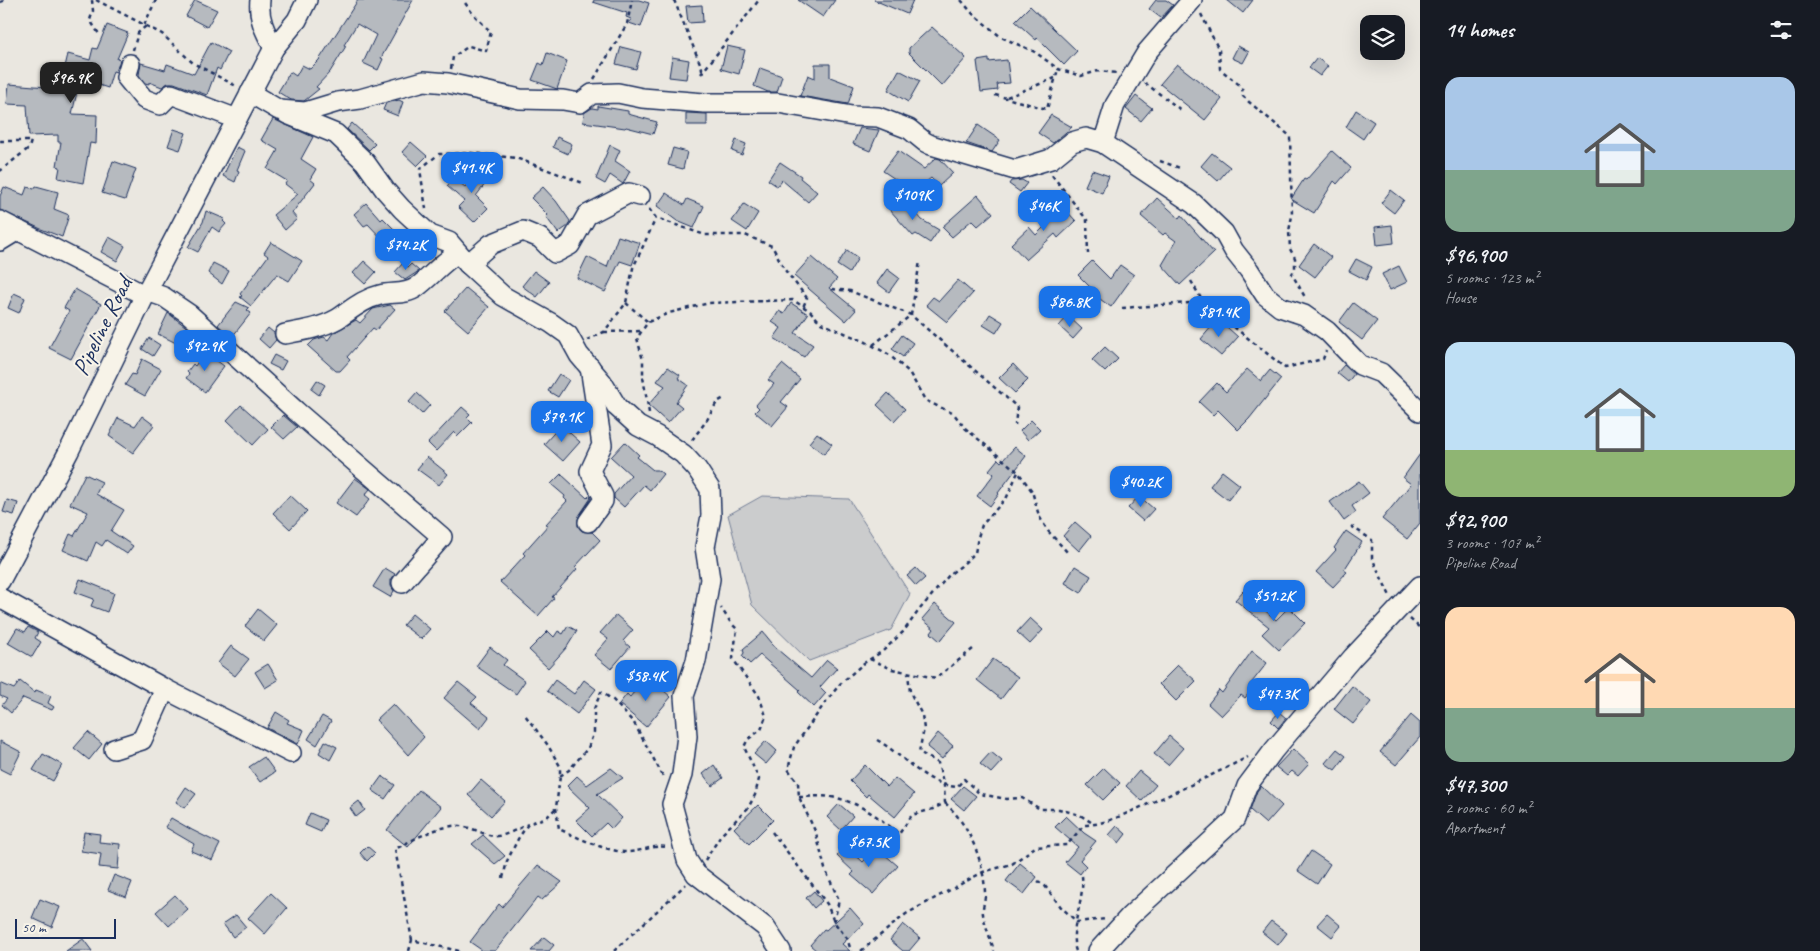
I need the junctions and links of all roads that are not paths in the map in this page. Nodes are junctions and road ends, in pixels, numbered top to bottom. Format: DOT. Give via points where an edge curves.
graph roads {
  1 [pos="260,0"];
  2 [pos="307,0"];
  3 [pos="1190,2"];
  4 [pos="274,48"];
  5 [pos="130,64"];
  6 [pos="250,93"];
  7 [pos="279,110"];
  8 [pos="237,119"];
  9 [pos="1102,143"];
  10 [pos="640,196"];
  11 [pos="0,221"];
  12 [pos="18,230"];
  13 [pos="0,241"];
  14 [pos="463,258"];
  15 [pos="146,293"];
  16 [pos="285,334"];
  17 [pos="590,367"];
  18 [pos="1420,411"];
  19 [pos="588,522"];
  20 [pos="0,581"];
  21 [pos="402,583"];
  22 [pos="1420,586"];
  23 [pos="0,598"];
  24 [pos="165,689"];
  25 [pos="114,749"];
  26 [pos="291,753"];
  27 [pos="781,951"];
  28 [pos="1098,951"];
  1 -- 4 [label="street" via="264,30"];
  2 -- 4 [label="street, Pipeline Road" via="297,20"];
  3 -- 9 [label="street" via="1147,52 1115,105"];
  4 -- 6 [label="street, Pipeline Road"];
  5 -- 8 [label="street" via="126,77 144,99 160,105 171,94"];
  6 -- 7 [label="street"];
  6 -- 8 [label="street, Pipeline Road"];
  7 -- 9 [label="street" via="305,112 424,81 448,82 520,99 580,103 592,94 618,93 704,102 778,103 852,116 878,117 909,128 931,145 1015,170 1052,159 1072,142 1086,138"];
  7 -- 14 [label="street" via="336,134 365,162 402,209 430,235 449,242"];
  8 -- 15 [label="street, Pipeline Road"];
  9 -- 18 [label="street" via="1194,204 1224,233 1264,295 1280,307 1314,322 1360,365 1381,373"];
  10 -- 14 [label="street" via="629,193 587,215 570,245 555,253 540,238 523,231"];
  11 -- 12 [label="street"];
  12 -- 13 [label="street"];
  12 -- 15 [label="street"];
  14 -- 16 [label="street" via="448,258 416,288 407,292 380,295 360,303 335,320"];
  14 -- 17 [label="street" via="503,296 568,335"];
  15 -- 20 [label="street, Pipeline Road" via="69,451"];
  15 -- 21 [label="street" via="164,297 189,314 442,537"];
  17 -- 19 [label="street" via="602,445 590,471 603,500"];
  17 -- 27 [label="street" via="616,407 638,426 683,454 710,489 711,516 705,547 710,579 696,661 684,696 687,736 682,775 672,804 687,860 696,874 765,927"];
  22 -- 28 [label="street" via="1353,657 1274,750 1247,786 1235,819 1130,916"];
  23 -- 24 [label="street"];
  24 -- 25 [label="street" via="142,740"];
  24 -- 26 [label="street"];
}
